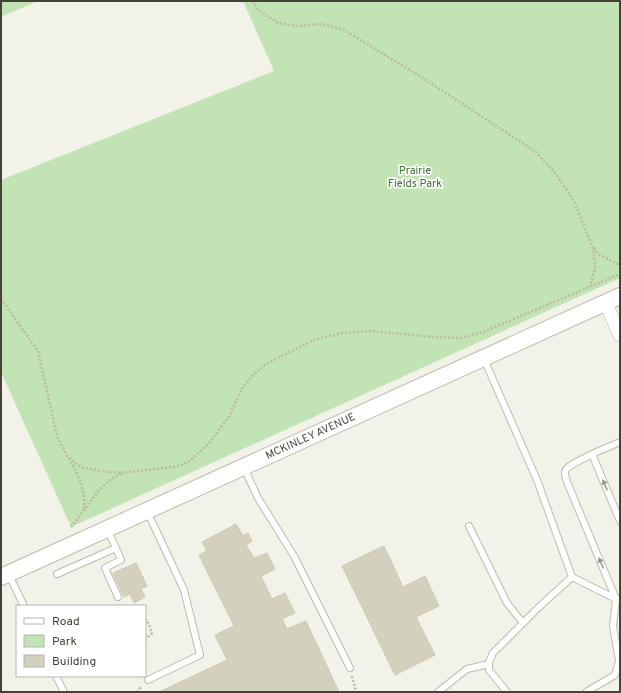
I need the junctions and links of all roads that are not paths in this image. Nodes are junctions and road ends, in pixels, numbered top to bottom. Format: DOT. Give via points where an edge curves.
graph roads {
  1 [pos="620,296"];
  2 [pos="605,302"];
  3 [pos="620,335"];
  4 [pos="484,357"];
  5 [pos="620,442"];
  6 [pos="592,454"];
  7 [pos="243,467"];
  8 [pos="147,510"];
  9 [pos="620,521"];
  10 [pos="469,526"];
  11 [pos="108,528"];
  12 [pos="116,548"];
  13 [pos="57,574"];
  14 [pos="5,575"];
  15 [pos="572,577"];
  16 [pos="118,598"];
  17 [pos="618,599"];
  18 [pos="23,605"];
  19 [pos="523,623"];
  20 [pos="489,664"];
  21 [pos="350,668"];
  22 [pos="56,677"];
  23 [pos="148,680"];
  24 [pos="64,692"];
  25 [pos="438,692"];
  26 [pos="507,692"];
  27 [pos="586,692"];
  1 -- 2 [label="street, MCKINLEY AVENUE"];
  2 -- 3 [label="street"];
  2 -- 4 [label="street, MCKINLEY AVENUE"];
  4 -- 7 [label="street, MCKINLEY AVENUE"];
  4 -- 15 [label="lane" via="537,480"];
  5 -- 6 [label="lane"];
  9 -- 6 [label="lane, one-way"];
  17 -- 6 [label="lane, one-way" via="565,473 566,469"];
  7 -- 8 [label="street, MCKINLEY AVENUE"];
  7 -- 21 [label="lane" via="258,498 294,556"];
  8 -- 11 [label="street, MCKINLEY AVENUE"];
  8 -- 23 [label="lane" via="184,590 200,655"];
  10 -- 19 [label="lane" via="506,603"];
  11 -- 12 [label="lane"];
  11 -- 14 [label="street, MCKINLEY AVENUE"];
  12 -- 13 [label="lane"];
  12 -- 16 [label="lane" via="121,560 105,568"];
  14 -- 18 [label="lane"];
  15 -- 17 [label="lane"];
  15 -- 19 [label="lane"];
  17 -- 27 [label="lane" via="613,626 619,661 615,675"];
  19 -- 20 [label="lane" via="493,653"];
  20 -- 25 [label="lane" via="467,668"];
  20 -- 26 [label="lane" via="489,670"];
  22 -- 24 [label="lane"];
}
